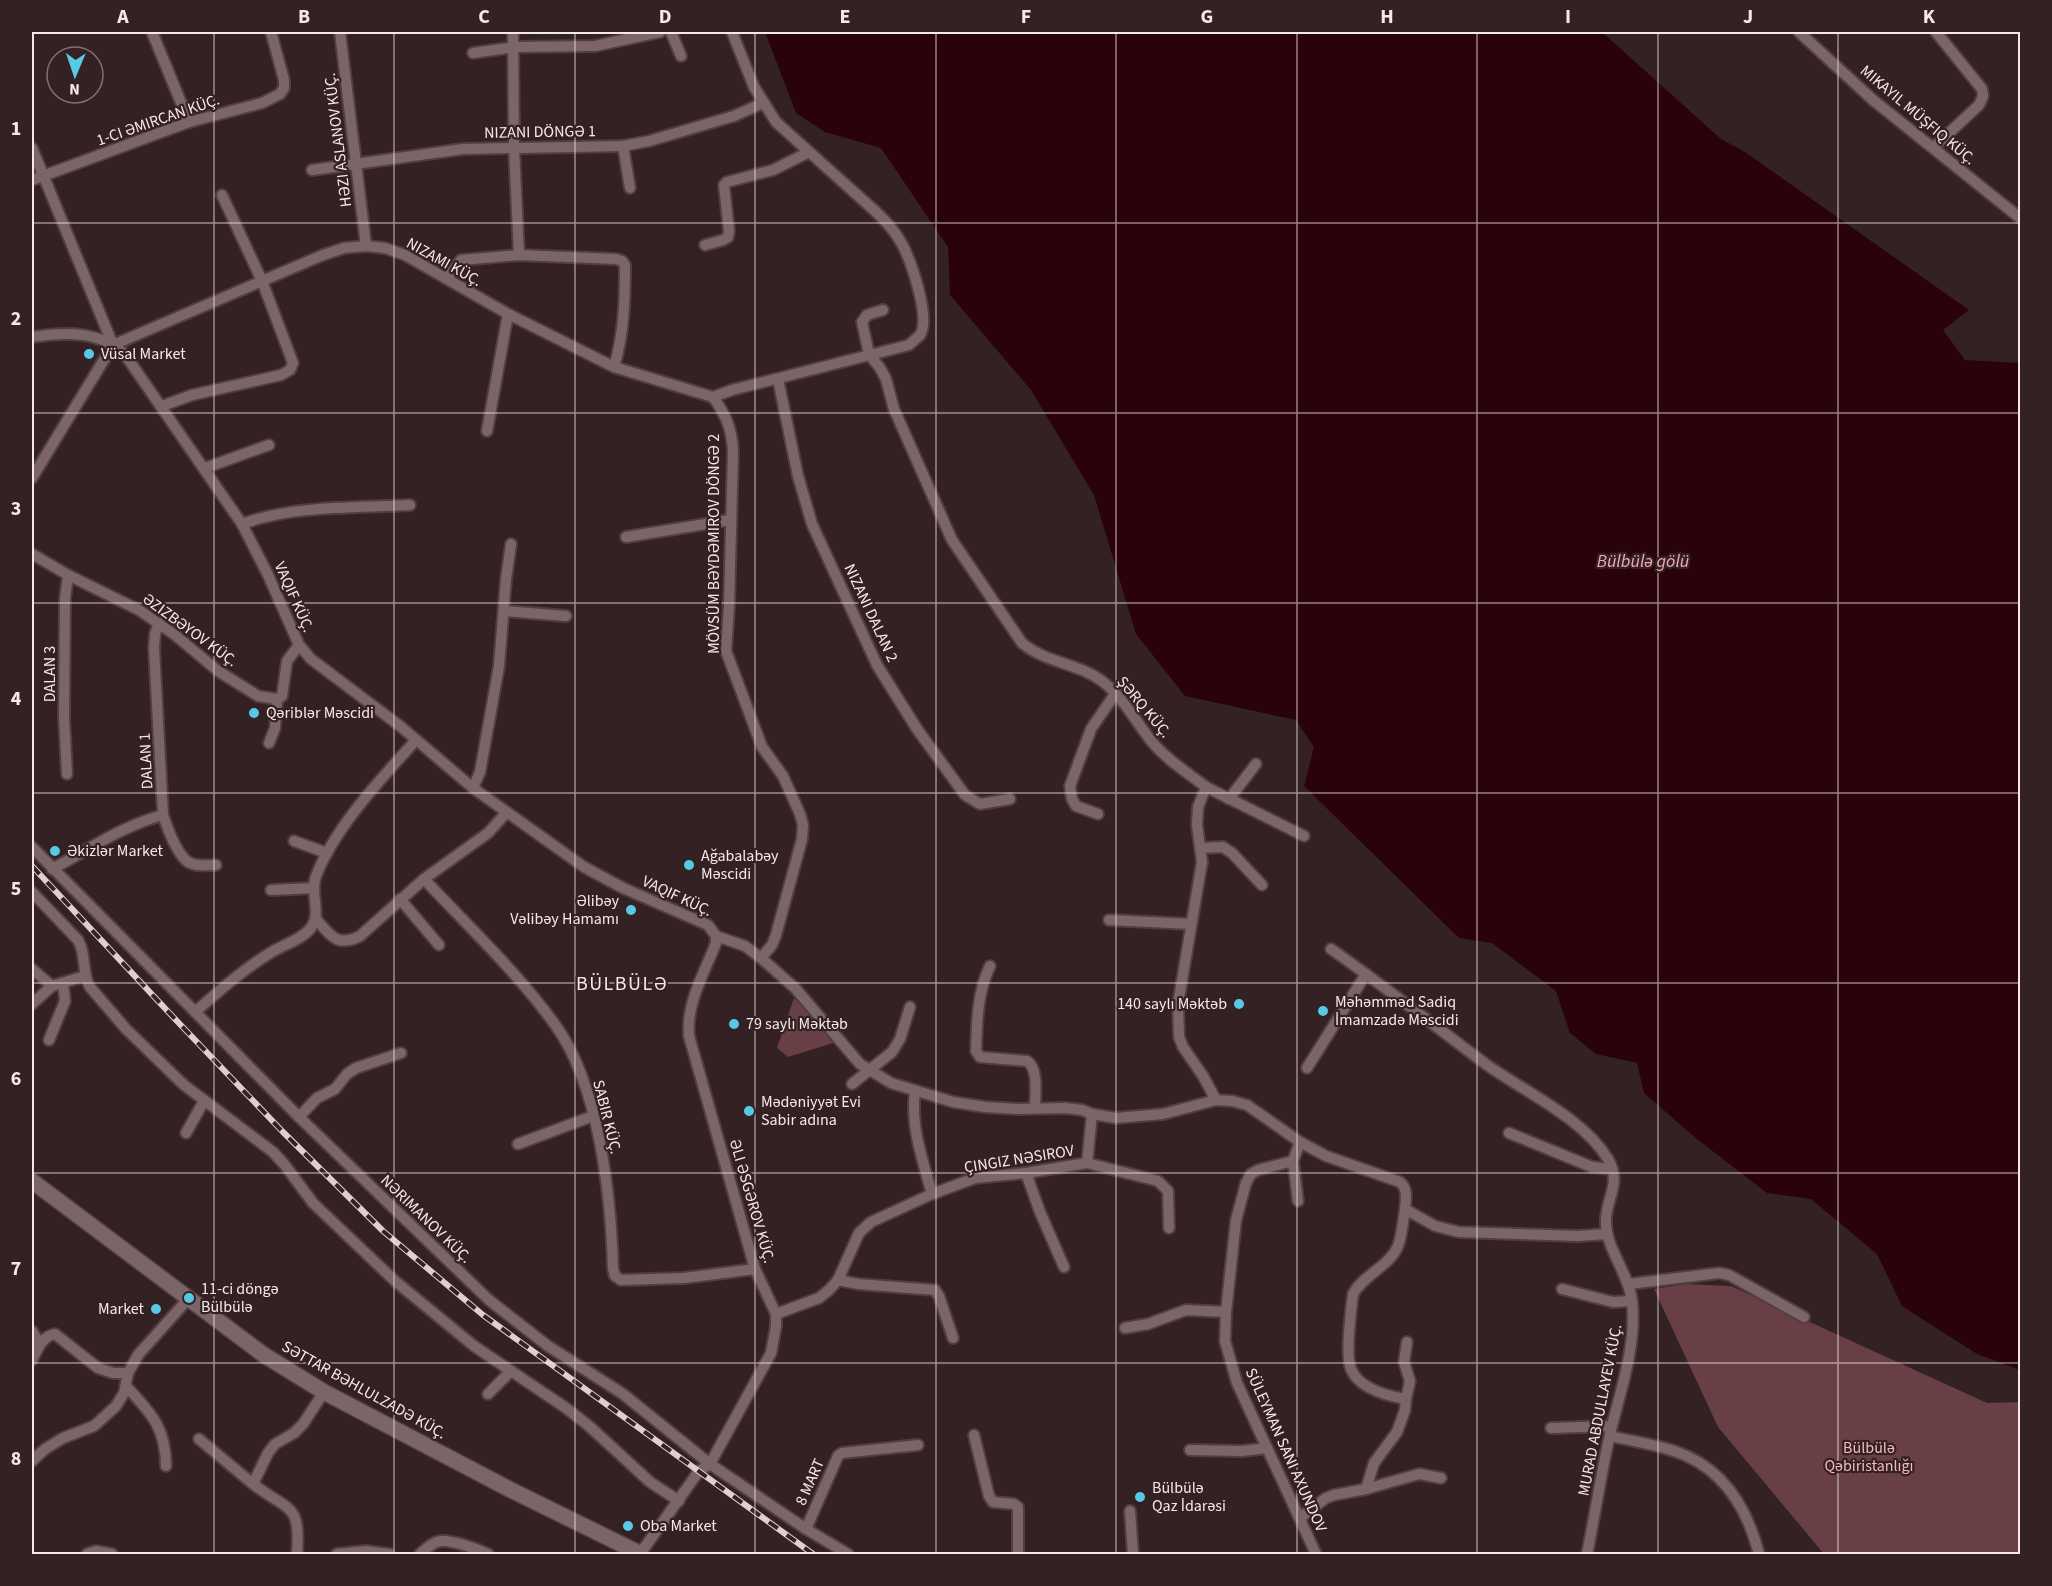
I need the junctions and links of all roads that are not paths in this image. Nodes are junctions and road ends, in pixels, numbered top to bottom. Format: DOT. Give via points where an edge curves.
graph roads {
  1 [pos="152,32"];
  2 [pos="271,32"];
  3 [pos="340,32"];
  4 [pos="513,32"];
  5 [pos="660,32"];
  6 [pos="671,32"];
  7 [pos="732,32"];
  8 [pos="1799,32"];
  9 [pos="1936,32"];
  10 [pos="515,47"];
  11 [pos="473,52"];
  12 [pos="681,56"];
  13 [pos="763,103"];
  14 [pos="189,122"];
  15 [pos="623,146"];
  16 [pos="1934,147"];
  17 [pos="32,148"];
  18 [pos="514,148"];
  19 [pos="809,152"];
  20 [pos="356,165"];
  21 [pos="312,170"];
  22 [pos="43,176"];
  23 [pos="32,180"];
  24 [pos="630,189"];
  25 [pos="222,195"];
  26 [pos="2020,218"];
  27 [pos="705,245"];
  28 [pos="366,246"];
  29 [pos="519,255"];
  30 [pos="447,278"];
  31 [pos="262,281"];
  32 [pos="883,310"];
  33 [pos="508,314"];
  34 [pos="32,337"];
  35 [pos="113,345"];
  36 [pos="868,354"];
  37 [pos="614,367"];
  38 [pos="778,379"];
  39 [pos="712,397"];
  40 [pos="162,406"];
  41 [pos="487,431"];
  42 [pos="269,445"];
  43 [pos="205,468"];
  44 [pos="32,478"];
  45 [pos="410,505"];
  46 [pos="730,520"];
  47 [pos="242,524"];
  48 [pos="626,537"];
  49 [pos="511,544"];
  50 [pos="32,554"];
  51 [pos="68,575"];
  52 [pos="504,611"];
  53 [pos="566,616"];
  54 [pos="159,623"];
  55 [pos="299,645"];
  56 [pos="1115,694"];
  57 [pos="277,699"];
  58 [pos="416,740"];
  59 [pos="268,743"];
  60 [pos="1256,764"];
  61 [pos="68,774"];
  62 [pos="1206,787"];
  63 [pos="472,789"];
  64 [pos="1010,799"];
  65 [pos="1229,799"];
  66 [pos="506,813"];
  67 [pos="1098,814"];
  68 [pos="163,815"];
  69 [pos="1305,836"];
  70 [pos="294,841"];
  71 [pos="32,847"];
  72 [pos="1200,848"];
  73 [pos="327,853"];
  74 [pos="216,865"];
  75 [pos="52,869"];
  76 [pos="424,879"];
  77 [pos="1262,885"];
  78 [pos="314,888"];
  79 [pos="271,890"];
  80 [pos="32,892"];
  81 [pos="400,899"];
  82 [pos="315,919"];
  83 [pos="1109,920"];
  84 [pos="1191,924"];
  85 [pos="716,936"];
  86 [pos="439,945"];
  87 [pos="1331,949"];
  88 [pos="761,958"];
  89 [pos="990,966"];
  90 [pos="32,969"];
  91 [pos="1366,974"];
  92 [pos="85,975"];
  93 [pos="57,985"];
  94 [pos="32,1004"];
  95 [pos="910,1007"];
  96 [pos="195,1012"];
  97 [pos="49,1040"];
  98 [pos="402,1053"];
  99 [pos="1307,1068"];
  100 [pos="868,1070"];
  101 [pos="852,1084"];
  102 [pos="915,1092"];
  103 [pos="1216,1100"];
  104 [pos="204,1101"];
  105 [pos="1035,1108"];
  106 [pos="1092,1114"];
  107 [pos="593,1116"];
  108 [pos="299,1117"];
  109 [pos="1509,1132"];
  110 [pos="186,1133"];
  111 [pos="1300,1142"];
  112 [pos="518,1144"];
  113 [pos="1293,1161"];
  114 [pos="1087,1163"];
  115 [pos="1612,1169"];
  116 [pos="1026,1173"];
  117 [pos="32,1182"];
  118 [pos="932,1194"];
  119 [pos="1298,1201"];
  120 [pos="1405,1209"];
  121 [pos="1169,1228"];
  122 [pos="1607,1234"];
  123 [pos="1064,1267"];
  124 [pos="755,1269"];
  125 [pos="838,1280"];
  126 [pos="1629,1284"];
  127 [pos="1563,1289"];
  128 [pos="189,1298"];
  129 [pos="1632,1301"];
  130 [pos="1226,1312"];
  131 [pos="776,1314"];
  132 [pos="1804,1317"];
  133 [pos="1125,1328"];
  134 [pos="32,1331"];
  135 [pos="952,1338"];
  136 [pos="1407,1342"];
  137 [pos="40,1344"];
  138 [pos="32,1360"];
  139 [pos="511,1371"];
  140 [pos="128,1373"];
  141 [pos="126,1386"];
  142 [pos="324,1392"];
  143 [pos="488,1394"];
  144 [pos="1406,1399"];
  145 [pos="1551,1428"];
  146 [pos="1611,1431"];
  147 [pos="974,1435"];
  148 [pos="199,1439"];
  149 [pos="918,1445"];
  150 [pos="1267,1448"];
  151 [pos="1190,1450"];
  152 [pos="32,1461"];
  153 [pos="710,1464"];
  154 [pos="166,1466"];
  155 [pos="1441,1478"];
  156 [pos="253,1484"];
  157 [pos="1366,1490"];
  158 [pos="679,1501"];
  159 [pos="1130,1511"];
  160 [pos="1301,1517"];
  161 [pos="806,1528"];
  162 [pos="87,1554"];
  163 [pos="112,1554"];
  164 [pos="297,1554"];
  165 [pos="337,1554"];
  166 [pos="389,1554"];
  167 [pos="420,1554"];
  168 [pos="488,1554"];
  169 [pos="640,1554"];
  170 [pos="848,1554"];
  171 [pos="1018,1554"];
  172 [pos="1132,1554"];
  173 [pos="1316,1554"];
  174 [pos="1587,1554"];
  175 [pos="1760,1554"];
  1 -- 14 [label="street"];
  2 -- 14 [label="street, 1-CI ƏMIRCAN KÜÇ." via="284,80 280,94"];
  3 -- 20 [label="street, HƏZI ASLANOV KÜÇ."];
  4 -- 10 [label="street"];
  5 -- 10 [label="street" via="595,46"];
  6 -- 12 [label="street"];
  7 -- 13 [label="street"];
  8 -- 16 [label="street" via="1873,100"];
  9 -- 16 [label="street" via="1982,89 1983,96 1979,105"];
  10 -- 11 [label="street"];
  10 -- 18 [label="street"];
  13 -- 15 [label="street, NIZANI DÖNGƏ 1" via="734,116"];
  13 -- 19 [label="street" via="776,122"];
  14 -- 22 [label="street, 1-CI ƏMIRCAN KÜÇ."];
  15 -- 18 [label="street, NIZANI DÖNGƏ 1"];
  15 -- 24 [label="street"];
  16 -- 26 [label="street"];
  17 -- 22 [label="street, VAQIF KÜÇ."];
  18 -- 20 [label="street, NIZANI DÖNGƏ 1" via="463,149"];
  18 -- 29 [label="street"];
  19 -- 27 [label="street" via="773,170 727,182 724,185 728,237"];
  19 -- 36 [label="street" via="883,219 910,259 921,301 921,333 909,345"];
  20 -- 21 [label="street, NIZANI DÖNGƏ 1"];
  20 -- 28 [label="street, HƏZI ASLANOV KÜÇ."];
  22 -- 23 [label="street, 1-CI ƏMIRCAN KÜÇ."];
  22 -- 35 [label="street, VAQIF KÜÇ."];
  25 -- 31 [label="street"];
  28 -- 30 [label="street, NIZAMI KÜÇ." via="405,255"];
  28 -- 31 [label="street, NIZAMI KÜÇ." via="323,255"];
  29 -- 30 [label="street" via="461,260"];
  29 -- 37 [label="street" via="622,261 623,318"];
  30 -- 33 [label="street, NIZAMI KÜÇ."];
  31 -- 35 [label="street, NIZAMI KÜÇ."];
  31 -- 40 [label="street" via="290,354 290,370"];
  32 -- 36 [label="street" via="867,315 862,322"];
  33 -- 37 [label="street, NIZAMI KÜÇ."];
  33 -- 41 [label="street"];
  34 -- 35 [label="street" via="77,334"];
  35 -- 40 [label="street, VAQIF KÜÇ." via="126,356"];
  35 -- 44 [label="street"];
  36 -- 38 [label="street"];
  36 -- 56 [label="street, ŞƏRQ KÜÇ." via="886,380 894,409 952,540 1023,644 1034,653 1101,680"];
  37 -- 39 [label="street, NIZAMI KÜÇ."];
  38 -- 39 [label="street"];
  38 -- 64 [label="street, NIZANI DALAN 2" via="804,502 877,665 965,795 980,804"];
  39 -- 46 [label="street, MÖVSÜM BƏYDƏMIROV DÖNGƏ 2" via="728,419 732,438"];
  40 -- 43 [label="street, VAQIF KÜÇ."];
  42 -- 43 [label="street"];
  43 -- 47 [label="street, VAQIF KÜÇ."];
  45 -- 47 [label="street" via="266,515"];
  46 -- 48 [label="street"];
  46 -- 88 [label="street, MÖVSÜM BƏYDƏMIROV DÖNGƏ 2" via="726,651 762,747 783,776 802,825 802,839 776,935"];
  47 -- 55 [label="street, VAQIF KÜÇ."];
  49 -- 52 [label="street"];
  50 -- 51 [label="street, ƏZIZBƏYOV KÜÇ."];
  51 -- 54 [label="street, ƏZIZBƏYOV KÜÇ."];
  51 -- 61 [label="street, DALAN 3" via="64,705"];
  52 -- 53 [label="street"];
  52 -- 63 [label="street" via="489,726 480,771"];
  54 -- 57 [label="street, ƏZIZBƏYOV KÜÇ." via="218,671 258,696"];
  54 -- 68 [label="street, DALAN 1" via="154,648"];
  55 -- 57 [label="street" via="287,661 284,691"];
  55 -- 58 [label="street, VAQIF KÜÇ." via="311,659"];
  56 -- 62 [label="street, ŞƏRQ KÜÇ." via="1154,744"];
  56 -- 67 [label="street" via="1091,729 1070,786 1076,806"];
  57 -- 59 [label="street" via="275,728"];
  58 -- 63 [label="street, VAQIF KÜÇ."];
  58 -- 73 [label="street" via="367,794"];
  60 -- 65 [label="street"];
  62 -- 65 [label="street, ŞƏRQ KÜÇ."];
  62 -- 72 [label="street" via="1198,807"];
  63 -- 66 [label="street, VAQIF KÜÇ."];
  65 -- 69 [label="street, ŞƏRQ KÜÇ."];
  66 -- 76 [label="street" via="488,833"];
  66 -- 85 [label="street, VAQIF KÜÇ." via="603,878 708,926"];
  68 -- 74 [label="street, DALAN 1" via="189,862"];
  68 -- 75 [label="street" via="130,826"];
  70 -- 73 [label="street"];
  71 -- 75 [label="street, NƏRIMANOV KÜÇ."];
  72 -- 77 [label="street" via="1222,847"];
  72 -- 84 [label="street" via="1202,862"];
  73 -- 78 [label="street"];
  75 -- 96 [label="street, NƏRIMANOV KÜÇ."];
  76 -- 81 [label="street"];
  76 -- 107 [label="street, SABIR KÜÇ." via="507,967 556,1027 579,1070"];
  78 -- 79 [label="street"];
  78 -- 82 [label="street"];
  80 -- 92 [label="street" via="78,940 83,948"];
  81 -- 82 [label="street" via="349,942 332,937"];
  81 -- 86 [label="street"];
  82 -- 96 [label="street" via="309,930 243,971"];
  83 -- 84 [label="street"];
  84 -- 103 [label="street" via="1178,1004 1179,1037"];
  85 -- 88 [label="street, VAQIF KÜÇ." via="745,946"];
  85 -- 124 [label="street, ƏLI ƏSGƏROV KÜÇ." via="689,1013 689,1036"];
  87 -- 91 [label="street"];
  88 -- 100 [label="street, VAQIF KÜÇ." via="795,988"];
  89 -- 105 [label="street" via="978,1004 976,1051 980,1057 1031,1064"];
  90 -- 93 [label="street"];
  91 -- 99 [label="street"];
  91 -- 115 [label="street" via="1558,1111 1593,1140"];
  92 -- 93 [label="street"];
  92 -- 104 [label="street" via="90,987 126,1029"];
  93 -- 94 [label="street"];
  93 -- 97 [label="street" via="65,1001"];
  95 -- 100 [label="street" via="892,1052"];
  96 -- 108 [label="street, NƏRIMANOV KÜÇ."];
  98 -- 108 [label="street" via="356,1068"];
  100 -- 101 [label="street"];
  100 -- 102 [label="street, VAQIF KÜÇ."];
  102 -- 105 [label="street, VAQIF KÜÇ." via="985,1107"];
  102 -- 118 [label="street" via="913,1113"];
  103 -- 106 [label="street, VAQIF KÜÇ." via="1144,1117"];
  103 -- 111 [label="street" via="1247,1105"];
  104 -- 110 [label="street"];
  104 -- 139 [label="street" via="273,1152 313,1203 395,1281"];
  105 -- 106 [label="street, VAQIF KÜÇ." via="1065,1108"];
  106 -- 114 [label="street"];
  107 -- 112 [label="street"];
  107 -- 124 [label="street, SABIR KÜÇ." via="608,1185 615,1276 621,1280 684,1278"];
  108 -- 153 [label="street, NƏRIMANOV KÜÇ." via="489,1300 548,1346 623,1394"];
  109 -- 115 [label="street" via="1592,1167"];
  111 -- 113 [label="street"];
  111 -- 120 [label="street" via="1326,1156 1400,1182 1405,1186"];
  113 -- 119 [label="street"];
  113 -- 130 [label="street, SÜLEYMAN SANI AXUNDOV" via="1258,1170 1246,1183 1236,1220"];
  114 -- 116 [label="street, ÇINGIZ NƏSIROV"];
  114 -- 121 [label="street, ÇINGIZ NƏSIROV" via="1158,1181 1168,1191"];
  115 -- 122 [label="street, MURAD ABDULLAYEV KÜÇ." via="1615,1180 1605,1222"];
  116 -- 118 [label="street, ÇINGIZ NƏSIROV" via="975,1178"];
  116 -- 123 [label="street"];
  117 -- 128 [label="main road, SƏTTAR BƏHLULZADƏ KÜÇ."];
  118 -- 125 [label="street, ÇINGIZ NƏSIROV" via="864,1227"];
  120 -- 122 [label="street" via="1435,1226 1459,1232"];
  120 -- 144 [label="street" via="1397,1247 1353,1294 1349,1356 1351,1370 1366,1386 1387,1396"];
  122 -- 126 [label="street, MURAD ABDULLAYEV KÜÇ."];
  124 -- 131 [label="street, ƏLI ƏSGƏROV KÜÇ."];
  125 -- 131 [label="street, ÇINGIZ NƏSIROV" via="819,1298"];
  125 -- 135 [label="street" via="935,1290"];
  126 -- 129 [label="street, MURAD ABDULLAYEV KÜÇ."];
  126 -- 132 [label="street" via="1719,1273"];
  127 -- 129 [label="street" via="1613,1302"];
  128 -- 140 [label="street" via="138,1355"];
  128 -- 142 [label="main road, SƏTTAR BƏHLULZADƏ KÜÇ." via="256,1350"];
  129 -- 146 [label="street, MURAD ABDULLAYEV KÜÇ." via="1633,1328"];
  130 -- 133 [label="street" via="1186,1310"];
  130 -- 150 [label="street, SÜLEYMAN SANI AXUNDOV" via="1225,1341 1237,1383"];
  131 -- 153 [label="street" via="771,1353"];
  134 -- 137 [label="street"];
  136 -- 144 [label="street" via="1404,1362 1410,1381"];
  137 -- 138 [label="street"];
  137 -- 140 [label="street" via="48,1335 56,1334 98,1368"];
  139 -- 143 [label="street"];
  139 -- 158 [label="street" via="574,1414 650,1482"];
  140 -- 141 [label="street"];
  141 -- 152 [label="street" via="120,1400 94,1426 63,1438"];
  141 -- 154 [label="street" via="149,1411 164,1438"];
  142 -- 156 [label="street" via="303,1424 268,1453"];
  142 -- 169 [label="main road, SƏTTAR BƏHLULZADƏ KÜÇ."];
  144 -- 157 [label="street" via="1398,1432 1374,1463"];
  145 -- 146 [label="street"];
  146 -- 174 [label="street, MURAD ABDULLAYEV KÜÇ."];
  146 -- 175 [label="street" via="1691,1458 1717,1475 1749,1520"];
  147 -- 171 [label="street" via="989,1496 993,1502 1018,1507"];
  148 -- 156 [label="street"];
  149 -- 161 [label="street, 8 MART" via="838,1455"];
  150 -- 151 [label="street"];
  150 -- 160 [label="street, SÜLEYMAN SANI AXUNDOV"];
  153 -- 158 [label="street" via="699,1471"];
  153 -- 161 [label="street, NƏRIMANOV KÜÇ."];
  155 -- 157 [label="street" via="1419,1474"];
  156 -- 164 [label="street" via="294,1514 298,1523"];
  157 -- 160 [label="street" via="1326,1498"];
  158 -- 169 [label="street"];
  159 -- 172 [label="street"];
  160 -- 173 [label="street, SÜLEYMAN SANI AXUNDOV"];
  161 -- 170 [label="street, NƏRIMANOV KÜÇ."];
  162 -- 163 [label="street"];
  165 -- 166 [label="street"];
  167 -- 168 [label="street" via="441,1541"];
}
